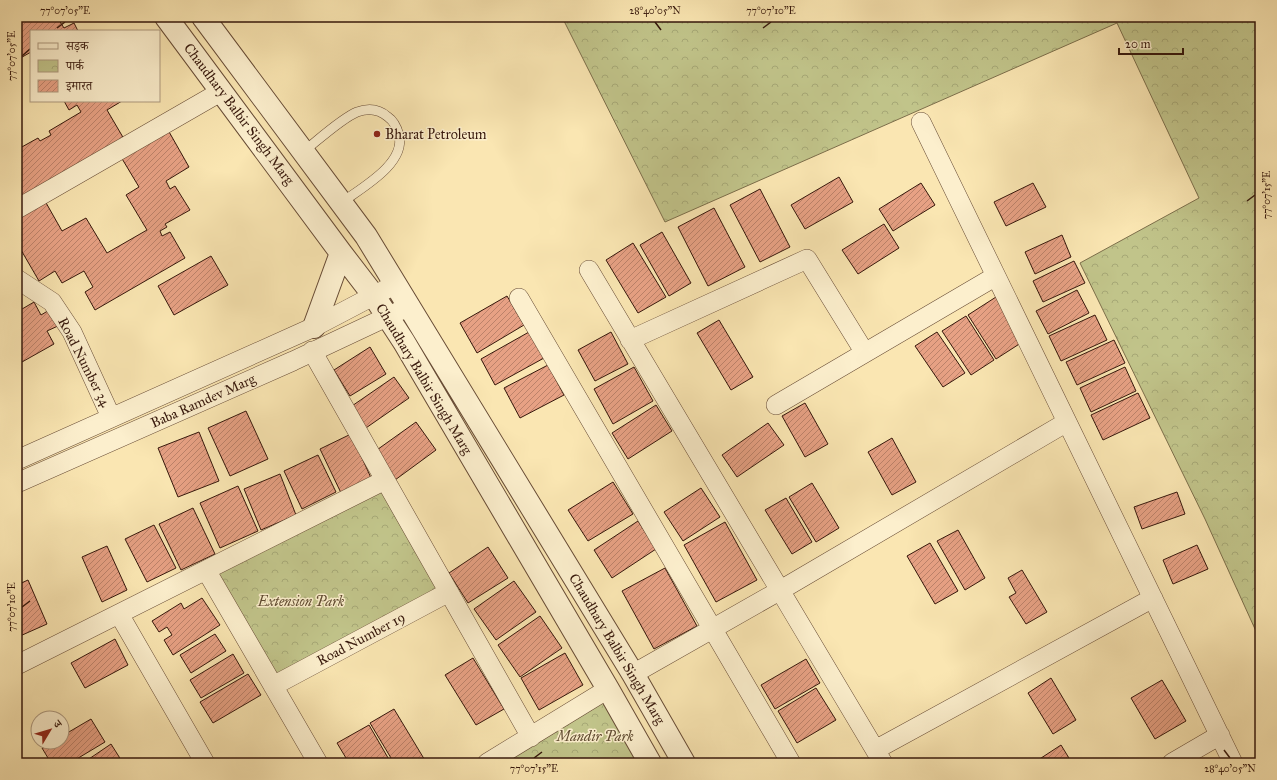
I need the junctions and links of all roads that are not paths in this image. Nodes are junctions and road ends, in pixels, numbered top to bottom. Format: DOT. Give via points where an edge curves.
graph roads {
  1 [pos="166,17"];
  2 [pos="203,17"];
  3 [pos="222,91"];
  4 [pos="921,122"];
  5 [pos="304,152"];
  6 [pos="341,203"];
  7 [pos="17,209"];
  8 [pos="341,254"];
  9 [pos="589,270"];
  10 [pos="996,276"];
  11 [pos="17,279"];
  12 [pos="396,284"];
  13 [pos="374,296"];
  14 [pos="519,298"];
  15 [pos="410,306"];
  16 [pos="387,317"];
  17 [pos="314,327"];
  18 [pos="630,340"];
  19 [pos="312,351"];
  20 [pos="864,353"];
  21 [pos="776,405"];
  22 [pos="111,417"];
  23 [pos="1068,422"];
  24 [pos="17,460"];
  25 [pos="385,480"];
  26 [pos="17,483"];
  27 [pos="206,570"];
  28 [pos="449,592"];
  29 [pos="779,592"];
  30 [pos="1153,598"];
  31 [pos="119,614"];
  32 [pos="712,630"];
  33 [pos="17,665"];
  34 [pos="633,674"];
  35 [pos="273,686"];
  36 [pos="608,689"];
  37 [pos="1220,735"];
  38 [pos="530,737"];
  39 [pos="879,756"];
  40 [pos="205,763"];
  41 [pos="318,763"];
  42 [pos="488,763"];
  43 [pos="650,763"];
  44 [pos="684,763"];
  45 [pos="791,763"];
  46 [pos="1172,763"];
  47 [pos="1233,763"];
  1 -- 3 [label="street, Chaudhary Balbir Singh Marg"];
  2 -- 5 [label="street, Chaudhary Balbir Singh Marg"];
  3 -- 7 [label="street"];
  3 -- 8 [label="street, Chaudhary Balbir Singh Marg"];
  4 -- 10 [label="street"];
  5 -- 6 [label="street, Chaudhary Balbir Singh Marg"];
  5 -- 6 [label="lane" via="355,113 381,111 390,118 397,128 400,139 394,159 381,173"];
  6 -- 12 [label="street, Chaudhary Balbir Singh Marg" via="366,236"];
  8 -- 13 [label="street, Chaudhary Balbir Singh Marg"];
  8 -- 17 [label="street"];
  9 -- 18 [label="street"];
  10 -- 20 [label="street"];
  10 -- 23 [label="street"];
  11 -- 22 [label="street, Road Number 34" via="52,302 72,332"];
  12 -- 13 [label="street, Baba Ramdev Marg"];
  12 -- 15 [label="street, Chaudhary Balbir Singh Marg"];
  13 -- 16 [label="street, Chaudhary Balbir Singh Marg"];
  13 -- 17 [label="street, Baba Ramdev Marg"];
  14 -- 32 [label="street"];
  15 -- 16 [label="street, Baba Ramdev Marg"];
  15 -- 34 [label="street, Chaudhary Balbir Singh Marg"];
  16 -- 19 [label="street, Baba Ramdev Marg"];
  16 -- 36 [label="street, Chaudhary Balbir Singh Marg"];
  17 -- 22 [label="street, Baba Ramdev Marg"];
  18 -- 20 [label="street" via="806,259"];
  18 -- 29 [label="street"];
  19 -- 25 [label="street"];
  19 -- 26 [label="street, Baba Ramdev Marg"];
  20 -- 21 [label="street"];
  22 -- 24 [label="street, Baba Ramdev Marg"];
  23 -- 29 [label="street"];
  23 -- 30 [label="street"];
  25 -- 27 [label="street"];
  25 -- 28 [label="street"];
  27 -- 31 [label="street"];
  27 -- 35 [label="street"];
  28 -- 35 [label="street, Road Number 19"];
  28 -- 38 [label="street"];
  29 -- 32 [label="street"];
  29 -- 39 [label="street"];
  30 -- 37 [label="street"];
  30 -- 39 [label="street"];
  31 -- 33 [label="street"];
  31 -- 40 [label="street"];
  32 -- 34 [label="street"];
  32 -- 45 [label="street"];
  34 -- 44 [label="street, Chaudhary Balbir Singh Marg"];
  35 -- 41 [label="street"];
  36 -- 38 [label="street"];
  36 -- 43 [label="street, Chaudhary Balbir Singh Marg"];
  37 -- 46 [label="street"];
  37 -- 47 [label="street"];
  38 -- 42 [label="street"];
}
